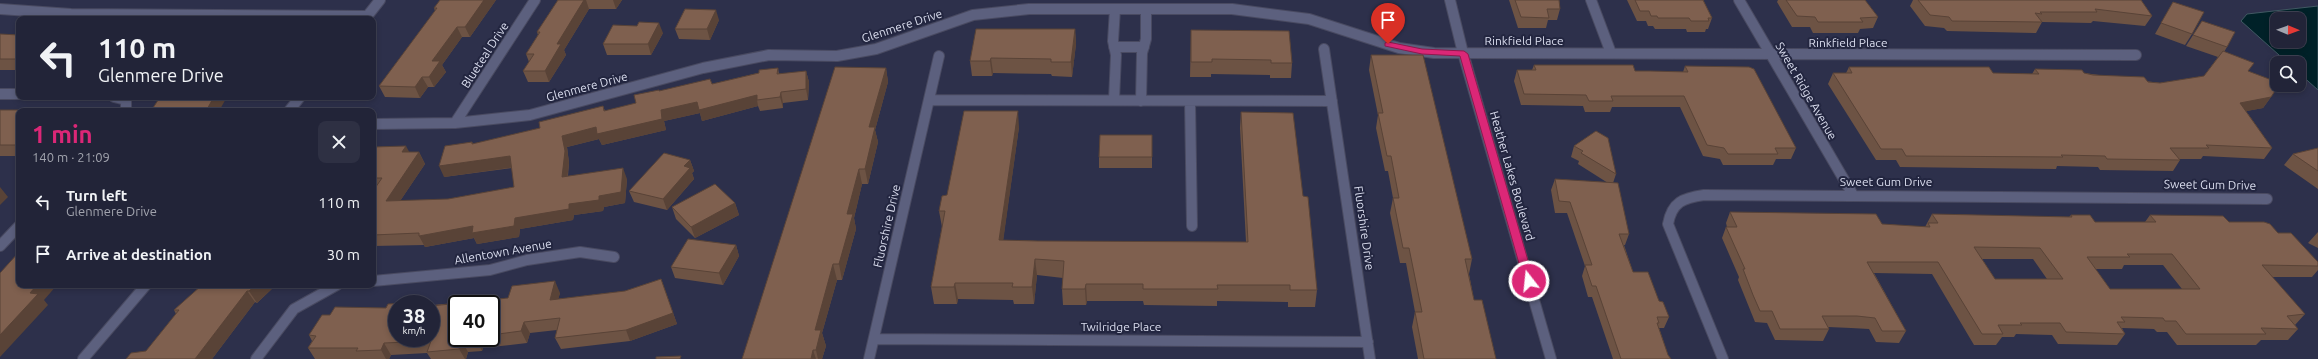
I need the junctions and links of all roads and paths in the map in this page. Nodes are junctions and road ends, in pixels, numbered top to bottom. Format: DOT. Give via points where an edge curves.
graph roads {
  1 [pos="380,0"];
  2 [pos="536,0"];
  3 [pos="1450,0"];
  4 [pos="1591,0"];
  5 [pos="1739,0"];
  6 [pos="0,9"];
  7 [pos="1115,9"];
  8 [pos="1146,9"];
  9 [pos="268,16"];
  10 [pos="367,16"];
  11 [pos="1144,47"];
  12 [pos="1114,48"];
  13 [pos="1324,49"];
  14 [pos="1611,53"];
  15 [pos="1464,54"];
  16 [pos="1771,55"];
  17 [pos="2136,55"];
  18 [pos="940,56"];
  19 [pos="0,94"];
  20 [pos="16,94"];
  21 [pos="297,100"];
  22 [pos="929,100"];
  23 [pos="1114,100"];
  24 [pos="1141,100"];
  25 [pos="1190,101"];
  26 [pos="1332,101"];
  27 [pos="291,108"];
  28 [pos="455,123"];
  29 [pos="376,124"];
  30 [pos="1853,195"];
  31 [pos="2267,199"];
  32 [pos="1192,226"];
  33 [pos="16,229"];
  34 [pos="0,246"];
  35 [pos="614,257"];
  36 [pos="376,281"];
  37 [pos="143,288"];
  38 [pos="332,288"];
  39 [pos="874,339"];
  40 [pos="1368,342"];
  41 [pos="83,359"];
  42 [pos="256,359"];
  43 [pos="869,359"];
  44 [pos="1370,359"];
  45 [pos="1551,359"];
  46 [pos="1723,359"];
  1 -- 10 [label="street"];
  2 -- 28 [label="street, Blueteal Drive"];
  3 -- 15 [label="street, Heather Lakes Boulevard"];
  4 -- 14 [label="street"];
  5 -- 16 [label="street, Sweet Ridge Avenue"];
  6 -- 9 [label="street" via="71,14"];
  7 -- 8 [label="street, Glenmere Drive"];
  7 -- 12 [label="street"];
  7 -- 28 [label="street, Glenmere Drive" via="1029,9 973,15 876,49 837,56 769,55 703,68 530,115"];
  8 -- 11 [label="street"];
  8 -- 15 [label="street, Glenmere Drive" via="1232,9 1309,19 1410,50"];
  11 -- 12 [label="street"];
  11 -- 24 [label="street"];
  12 -- 23 [label="street"];
  13 -- 26 [label="street, Fluorshire Drive"];
  14 -- 15 [label="street, Rinkfield Place"];
  14 -- 16 [label="street, Rinkfield Place"];
  15 -- 45 [label="street, Heather Lakes Boulevard"];
  16 -- 17 [label="street, Rinkfield Place"];
  16 -- 30 [label="street, Sweet Ridge Avenue"];
  18 -- 22 [label="street, Fluorshire Drive"];
  19 -- 20 [label="street"];
  21 -- 27 [label="street"];
  22 -- 23 [label="street"];
  22 -- 39 [label="street, Fluorshire Drive"];
  23 -- 24 [label="street"];
  24 -- 25 [label="street"];
  25 -- 26 [label="street"];
  25 -- 32 [label="street"];
  26 -- 40 [label="street, Fluorshire Drive"];
  28 -- 29 [label="street, Glenmere Drive"];
  30 -- 31 [label="street, Sweet Gum Drive"];
  30 -- 46 [label="street, Sweet Gum Drive" via="1704,195 1687,197 1676,203 1670,212 1668,224"];
  33 -- 34 [label="street"];
  35 -- 36 [label="street, Allentown Avenue" via="580,252 527,260 490,270"];
  37 -- 41 [label="street"];
  38 -- 42 [label="street" via="294,309"];
  39 -- 40 [label="street, Twilridge Place"];
  39 -- 43 [label="street, Fluorshire Drive"];
  40 -- 44 [label="street, Fluorshire Drive"];
}
